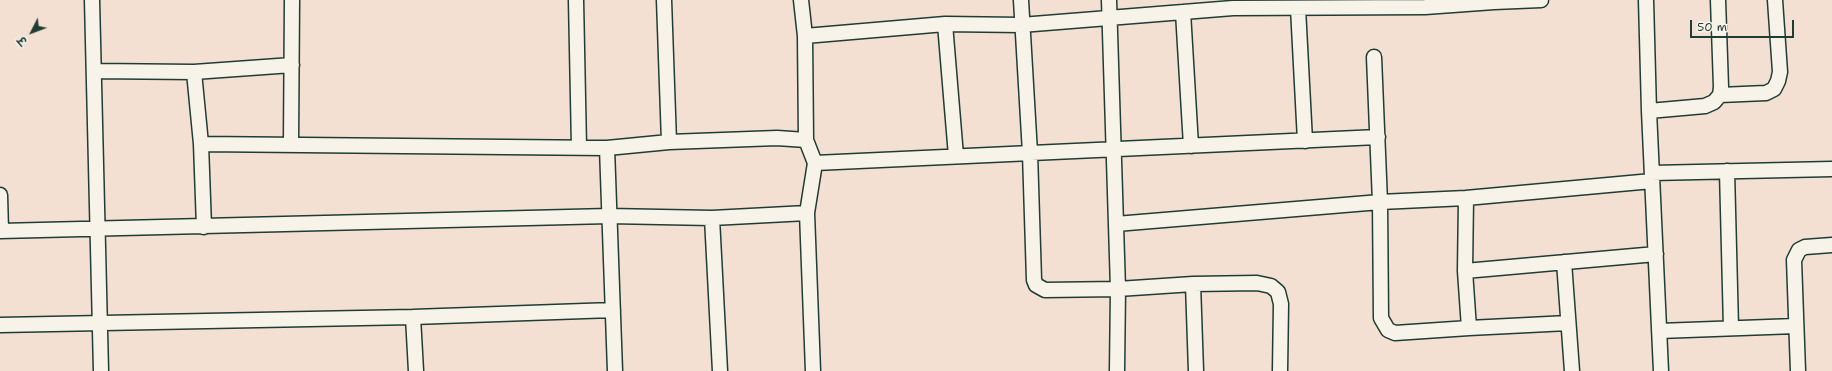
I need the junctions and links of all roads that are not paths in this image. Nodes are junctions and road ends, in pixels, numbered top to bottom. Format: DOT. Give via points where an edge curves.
graph roads {
  1 [pos="92,0"];
  2 [pos="292,0"];
  3 [pos="576,0"];
  4 [pos="664,0"];
  5 [pos="801,0"];
  6 [pos="1021,0"];
  7 [pos="1109,0"];
  8 [pos="1541,0"];
  9 [pos="1646,0"];
  10 [pos="1718,0"];
  11 [pos="1776,0"];
  12 [pos="1494,1"];
  13 [pos="1233,4"];
  14 [pos="1425,4"];
  15 [pos="1298,8"];
  16 [pos="1183,12"];
  17 [pos="1109,18"];
  18 [pos="945,24"];
  19 [pos="1021,25"];
  20 [pos="806,36"];
  21 [pos="1374,57"];
  22 [pos="292,65"];
  23 [pos="94,71"];
  24 [pos="194,72"];
  25 [pos="1720,95"];
  26 [pos="1649,111"];
  27 [pos="1378,137"];
  28 [pos="806,140"];
  29 [pos="1305,141"];
  30 [pos="669,142"];
  31 [pos="291,143"];
  32 [pos="201,144"];
  33 [pos="1191,146"];
  34 [pos="579,147"];
  35 [pos="607,148"];
  36 [pos="1114,149"];
  37 [pos="1030,153"];
  38 [pos="956,156"];
  39 [pos="815,163"];
  40 [pos="1832,169"];
  41 [pos="1727,171"];
  42 [pos="1652,177"];
  43 [pos="0,195"];
  44 [pos="1466,198"];
  45 [pos="1380,202"];
  46 [pos="807,213"];
  47 [pos="609,216"];
  48 [pos="712,218"];
  49 [pos="1116,224"];
  50 [pos="204,227"];
  51 [pos="99,229"];
  52 [pos="1,231"];
  53 [pos="1832,245"];
  54 [pos="1656,254"];
  55 [pos="1564,262"];
  56 [pos="1465,271"];
  57 [pos="1193,284"];
  58 [pos="1118,289"];
  59 [pos="613,310"];
  60 [pos="413,317"];
  61 [pos="101,322"];
  62 [pos="1568,323"];
  63 [pos="0,325"];
  64 [pos="1796,326"];
  65 [pos="1469,328"];
  66 [pos="1731,328"];
  67 [pos="1659,331"];
  68 [pos="101,371"];
  69 [pos="416,371"];
  70 [pos="615,371"];
  71 [pos="720,371"];
  72 [pos="813,371"];
  73 [pos="1117,371"];
  74 [pos="1196,371"];
  75 [pos="1280,371"];
  76 [pos="1572,371"];
  77 [pos="1661,371"];
  78 [pos="1798,371"];
  1 -- 23 [label="street"];
  2 -- 22 [label="street"];
  3 -- 34 [label="street"];
  4 -- 30 [label="street"];
  5 -- 20 [label="street"];
  6 -- 19 [label="street"];
  7 -- 17 [label="street"];
  8 -- 12 [label="street"];
  9 -- 26 [label="street"];
  10 -- 25 [label="street"];
  11 -- 25 [label="street" via="1780,72 1774,89 1766,93"];
  12 -- 14 [label="street"];
  13 -- 15 [label="street"];
  13 -- 16 [label="street"];
  14 -- 15 [label="street"];
  15 -- 29 [label="street"];
  16 -- 17 [label="street"];
  16 -- 33 [label="street"];
  17 -- 19 [label="street"];
  17 -- 36 [label="street"];
  18 -- 19 [label="street"];
  18 -- 20 [label="street"];
  18 -- 38 [label="street"];
  19 -- 37 [label="street"];
  20 -- 28 [label="street"];
  21 -- 27 [label="street"];
  22 -- 24 [label="street"];
  22 -- 31 [label="street"];
  23 -- 24 [label="street"];
  23 -- 51 [label="street"];
  24 -- 32 [label="street"];
  25 -- 26 [label="street" via="1714,102 1705,106"];
  26 -- 42 [label="street"];
  27 -- 29 [label="street"];
  27 -- 45 [label="street"];
  28 -- 30 [label="street" via="777,138"];
  28 -- 39 [label="street"];
  29 -- 33 [label="street"];
  30 -- 35 [label="street"];
  31 -- 32 [label="street"];
  31 -- 34 [label="street"];
  32 -- 50 [label="street"];
  33 -- 36 [label="street"];
  34 -- 35 [label="street"];
  35 -- 47 [label="street"];
  36 -- 37 [label="street"];
  36 -- 49 [label="street"];
  37 -- 38 [label="street"];
  37 -- 58 [label="street" via="1036,285 1045,290"];
  38 -- 39 [label="street"];
  39 -- 46 [label="street"];
  40 -- 41 [label="street"];
  41 -- 42 [label="street"];
  41 -- 66 [label="street"];
  42 -- 44 [label="street"];
  42 -- 54 [label="street"];
  43 -- 52 [label="street"];
  44 -- 45 [label="street"];
  44 -- 56 [label="street"];
  45 -- 49 [label="street"];
  45 -- 65 [label="street" via="1381,318 1388,330 1395,333"];
  46 -- 48 [label="street"];
  46 -- 72 [label="street"];
  47 -- 48 [label="street"];
  47 -- 50 [label="street"];
  47 -- 59 [label="street"];
  48 -- 71 [label="street"];
  49 -- 58 [label="street"];
  50 -- 51 [label="street"];
  51 -- 52 [label="street"];
  51 -- 61 [label="street"];
  53 -- 64 [label="street" via="1805,247 1799,250 1794,260"];
  54 -- 55 [label="street"];
  54 -- 67 [label="street"];
  55 -- 56 [label="street"];
  55 -- 62 [label="street"];
  56 -- 65 [label="street"];
  57 -- 58 [label="street"];
  57 -- 74 [label="street"];
  57 -- 75 [label="street" via="1257,283 1271,286 1278,292 1281,304"];
  58 -- 73 [label="street"];
  59 -- 60 [label="street"];
  59 -- 70 [label="street"];
  60 -- 61 [label="street"];
  60 -- 69 [label="street"];
  61 -- 63 [label="street"];
  61 -- 68 [label="street"];
  62 -- 65 [label="street"];
  62 -- 76 [label="street"];
  64 -- 66 [label="street"];
  64 -- 78 [label="street"];
  66 -- 67 [label="street"];
  67 -- 77 [label="street"];
}
